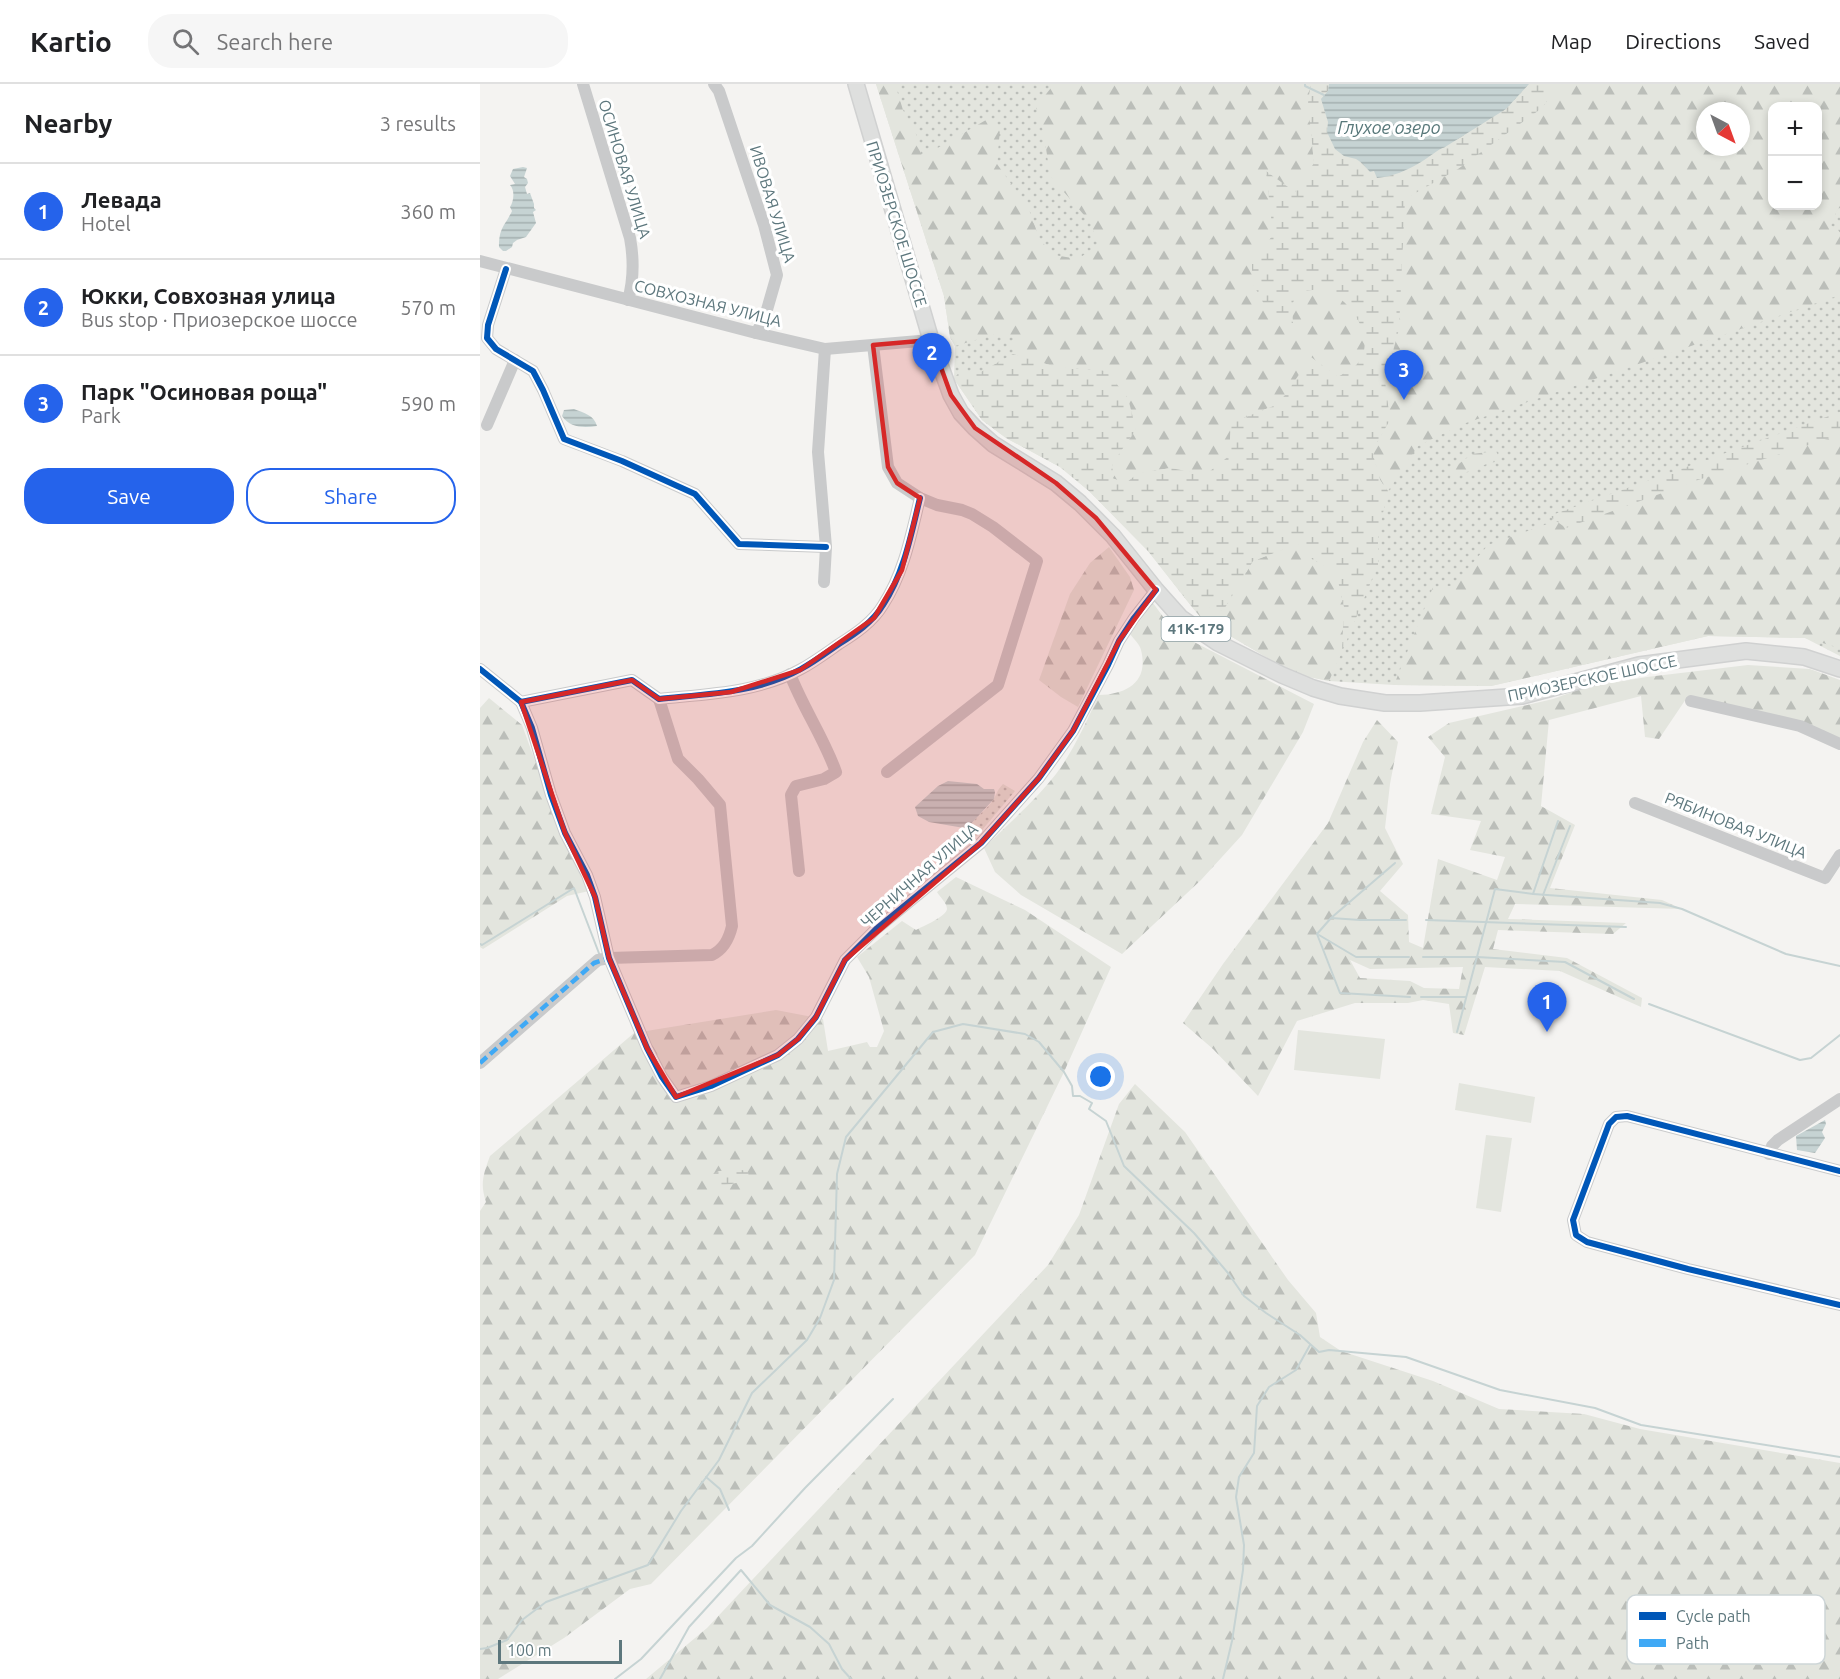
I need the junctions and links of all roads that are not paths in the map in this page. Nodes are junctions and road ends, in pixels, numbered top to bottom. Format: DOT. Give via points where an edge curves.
graph roads {
  1 [pos="583,84"];
  2 [pos="714,84"];
  3 [pos="856,84"];
  4 [pos="480,261"];
  5 [pos="506,269"];
  6 [pos="628,300"];
  7 [pos="756,333"];
  8 [pos="931,340"];
  9 [pos="873,345"];
  10 [pos="825,349"];
  11 [pos="515,360"];
  12 [pos="487,425"];
  13 [pos="920,498"];
  14 [pos="826,547"];
  15 [pos="824,582"];
  16 [pos="1156,590"];
  17 [pos="480,669"];
  18 [pos="1840,669"];
  19 [pos="790,674"];
  20 [pos="658,699"];
  21 [pos="1691,701"];
  22 [pos="521,702"];
  23 [pos="1840,744"];
  24 [pos="887,772"];
  25 [pos="1635,802"];
  26 [pos="1840,855"];
  27 [pos="799,871"];
  28 [pos="609,958"];
  29 [pos="480,1063"];
  30 [pos="1840,1099"];
  31 [pos="1769,1154"];
  32 [pos="1840,1171"];
  33 [pos="1840,1305"];
  1 -- 6 [label="street, ОСИНОВАЯ УЛИЦА" via="630,238 633,274"];
  2 -- 7 [label="street, ИВОВАЯ УЛИЦА" via="764,225 777,275 764,320"];
  3 -- 8 [label="main road, ПРИОЗЕРСКОЕ ШОССЕ / 41К-179"];
  4 -- 5 [label="street, СОВХОЗНАЯ УЛИЦА"];
  5 -- 6 [label="street, СОВХОЗНАЯ УЛИЦА"];
  5 -- 11 [label="street" via="487,338 496,349"];
  6 -- 7 [label="street, СОВХОЗНАЯ УЛИЦА"];
  7 -- 10 [label="street, СОВХОЗНАЯ УЛИЦА"];
  8 -- 9 [label="street, СОВХОЗНАЯ УЛИЦА"];
  8 -- 16 [label="main road, ПРИОЗЕРСКОЕ ШОССЕ / 41К-179" via="951,395 975,428 1080,502"];
  9 -- 10 [label="street, СОВХОЗНАЯ УЛИЦА"];
  9 -- 13 [label="street" via="888,467 897,483"];
  10 -- 14 [label="street" via="818,452"];
  11 -- 12 [label="street"];
  11 -- 14 [label="street" via="533,371 564,439 695,494 739,544"];
  13 -- 19 [label="street" via="904,563 881,609 851,637"];
  13 -- 24 [label="street" via="972,514 1037,561 998,685"];
  14 -- 15 [label="street"];
  16 -- 18 [label="main road, ПРИОЗЕРСКОЕ ШОССЕ / 41К-179" via="1196,630 1241,655 1314,688 1385,703 1522,696 1639,665 1746,651 1804,657"];
  16 -- 28 [label="street, ЧЕРНИЧНАЯ УЛИЦА" via="1119,641 1073,731 1039,778 981,843 876,929 845,960 816,1017 778,1055 711,1086 676,1097 647,1048"];
  17 -- 22 [label="street"];
  19 -- 20 [label="street" via="731,692"];
  19 -- 27 [label="street" via="836,772 796,786 791,795"];
  20 -- 22 [label="street" via="632,681"];
  20 -- 28 [label="street" via="678,759 720,805 732,926 727,941 712,955"];
  21 -- 23 [label="street" via="1800,726"];
  22 -- 28 [label="street" via="558,814 595,897"];
  25 -- 26 [label="street, РЯБИНОВАЯ УЛИЦА" via="1825,878"];
  28 -- 29 [label="street" via="594,963"];
  30 -- 31 [label="street" via="1778,1140"];
  31 -- 32 [label="street"];
  31 -- 33 [label="street" via="1650,1121 1616,1117 1609,1124 1573,1220 1576,1235 1587,1242 1688,1269"];
}
